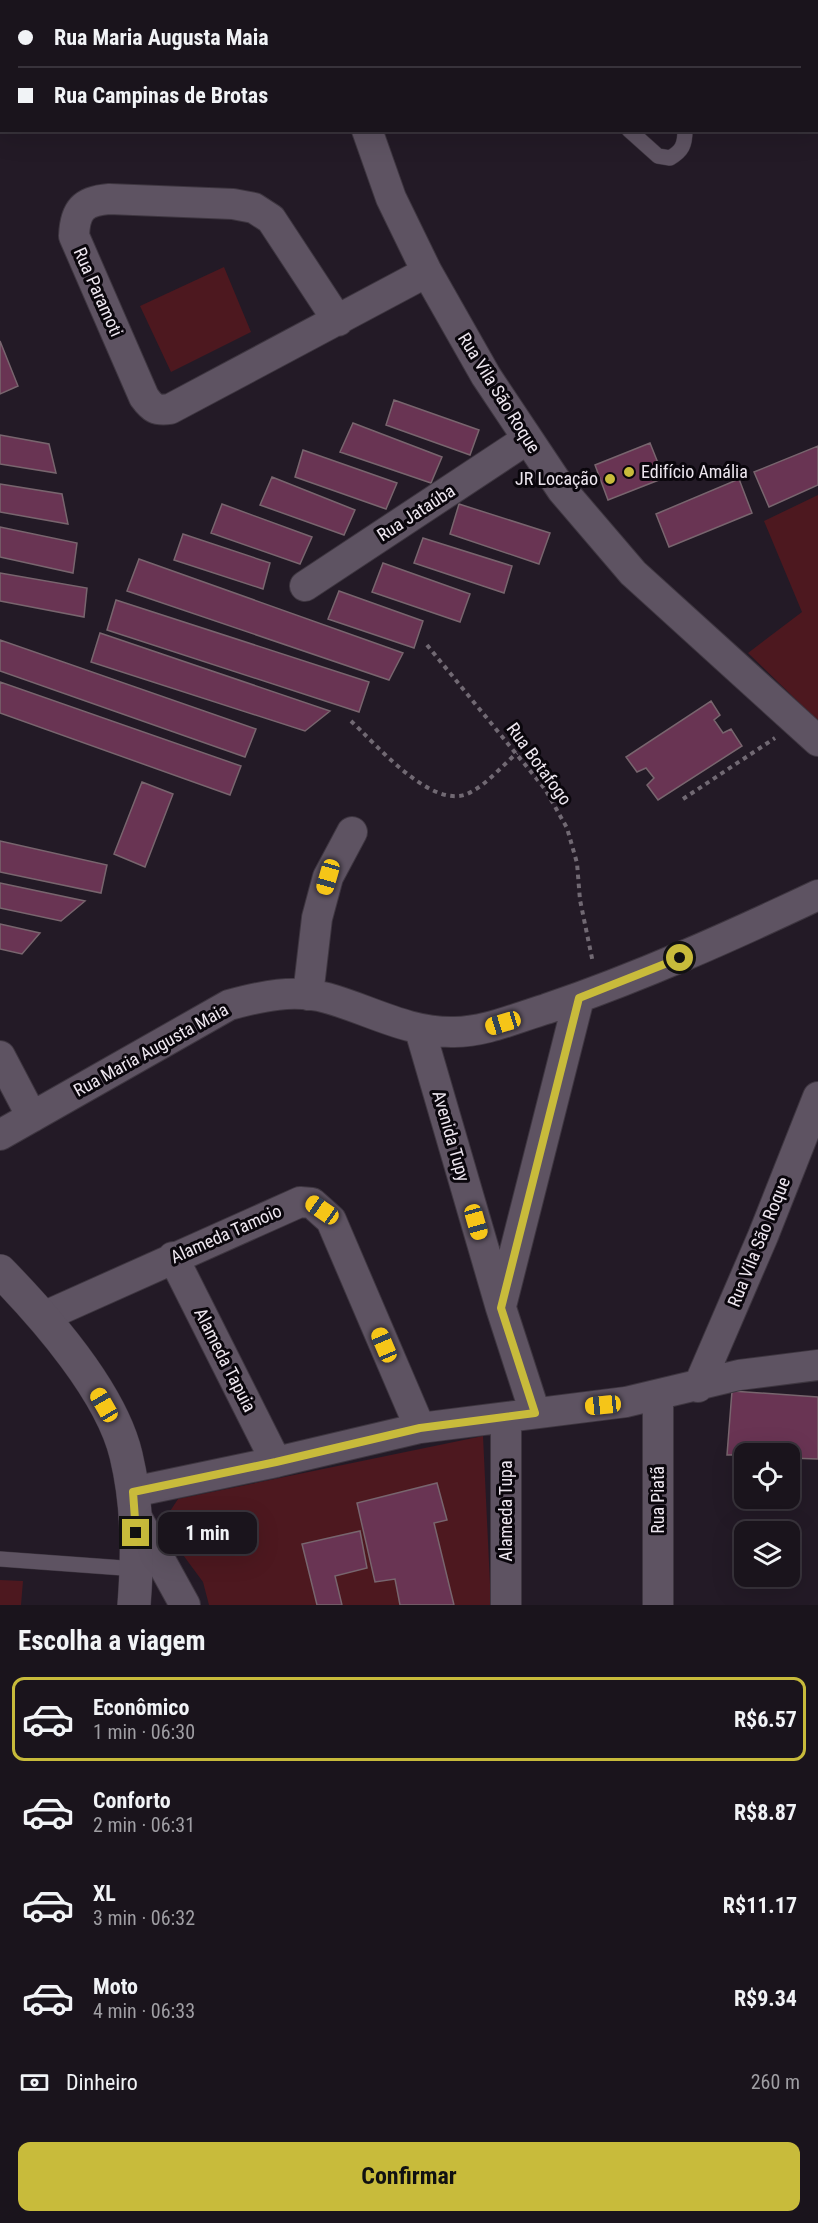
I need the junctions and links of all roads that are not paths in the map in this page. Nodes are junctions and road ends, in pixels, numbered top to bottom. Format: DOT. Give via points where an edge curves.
graph roads {
  1 [pos="368,132"];
  2 [pos="631,132"];
  3 [pos="685,132"];
  4 [pos="427,272"];
  5 [pos="338,321"];
  6 [pos="526,440"];
  7 [pos="305,586"];
  8 [pos="808,732"];
  9 [pos="352,832"];
  10 [pos="818,895"];
  11 [pos="589,994"];
  12 [pos="308,995"];
  13 [pos="420,1030"];
  14 [pos="0,1056"];
  15 [pos="818,1097"];
  16 [pos="32,1117"];
  17 [pos="0,1136"];
  18 [pos="173,1257"];
  19 [pos="0,1271"];
  20 [pos="501,1308"];
  21 [pos="43,1317"];
  22 [pos="818,1365"];
  23 [pos="698,1387"];
  24 [pos="658,1396"];
  25 [pos="520,1415"];
  26 [pos="420,1428"];
  27 [pos="276,1462"];
  28 [pos="134,1504"];
  29 [pos="0,1559"];
  30 [pos="137,1569"];
  31 [pos="134,1605"];
  32 [pos="184,1605"];
  33 [pos="506,1605"];
  34 [pos="658,1605"];
  1 -- 4 [label="street, Rua Vila São Roque" via="391,198"];
  2 -- 3 [label="lane" via="658,156 670,158 680,152"];
  4 -- 5 [label="street, Rua Paramoti"];
  4 -- 6 [label="street, Rua Vila São Roque"];
  5 -- 5 [label="street, Rua Paramoti" via="272,219 254,208 94,200 81,209 75,221 74,236 152,408 170,410"];
  6 -- 7 [label="street, Rua Jataúba"];
  6 -- 8 [label="street, Rua Vila São Roque" via="633,573"];
  9 -- 12 [label="street" via="328,877 317,918"];
  10 -- 11 [label="street, Rua Maria Augusta Maia" via="720,941"];
  11 -- 13 [label="street, Rua Maria Augusta Maia" via="483,1029"];
  11 -- 20 [label="street"];
  12 -- 13 [label="street, Rua Maria Augusta Maia"];
  12 -- 16 [label="street, Rua Maria Augusta Maia" via="267,994 229,1005"];
  13 -- 20 [label="street, Avenida Tupy"];
  14 -- 16 [label="street"];
  15 -- 23 [label="street, Rua Vila São Roque"];
  16 -- 17 [label="street, Rua Maria Augusta Maia"];
  18 -- 21 [label="street, Alameda Tamoio"];
  18 -- 26 [label="street, Alameda Tamoio" via="300,1202 312,1203 331,1220"];
  18 -- 27 [label="street, Alameda Tapuia"];
  19 -- 21 [label="street"];
  20 -- 25 [label="street, Avenida Tupy"];
  21 -- 28 [label="street" via="72,1354 113,1421 126,1453"];
  22 -- 23 [label="street" via="739,1375"];
  23 -- 24 [label="street"];
  24 -- 25 [label="street"];
  24 -- 34 [label="street, Rua Piatã"];
  25 -- 26 [label="street"];
  25 -- 33 [label="street, Alameda Tupa"];
  26 -- 27 [label="street"];
  27 -- 28 [label="street"];
  28 -- 30 [label="street"];
  28 -- 32 [label="street"];
  29 -- 30 [label="lane"];
  30 -- 31 [label="street"];
}
